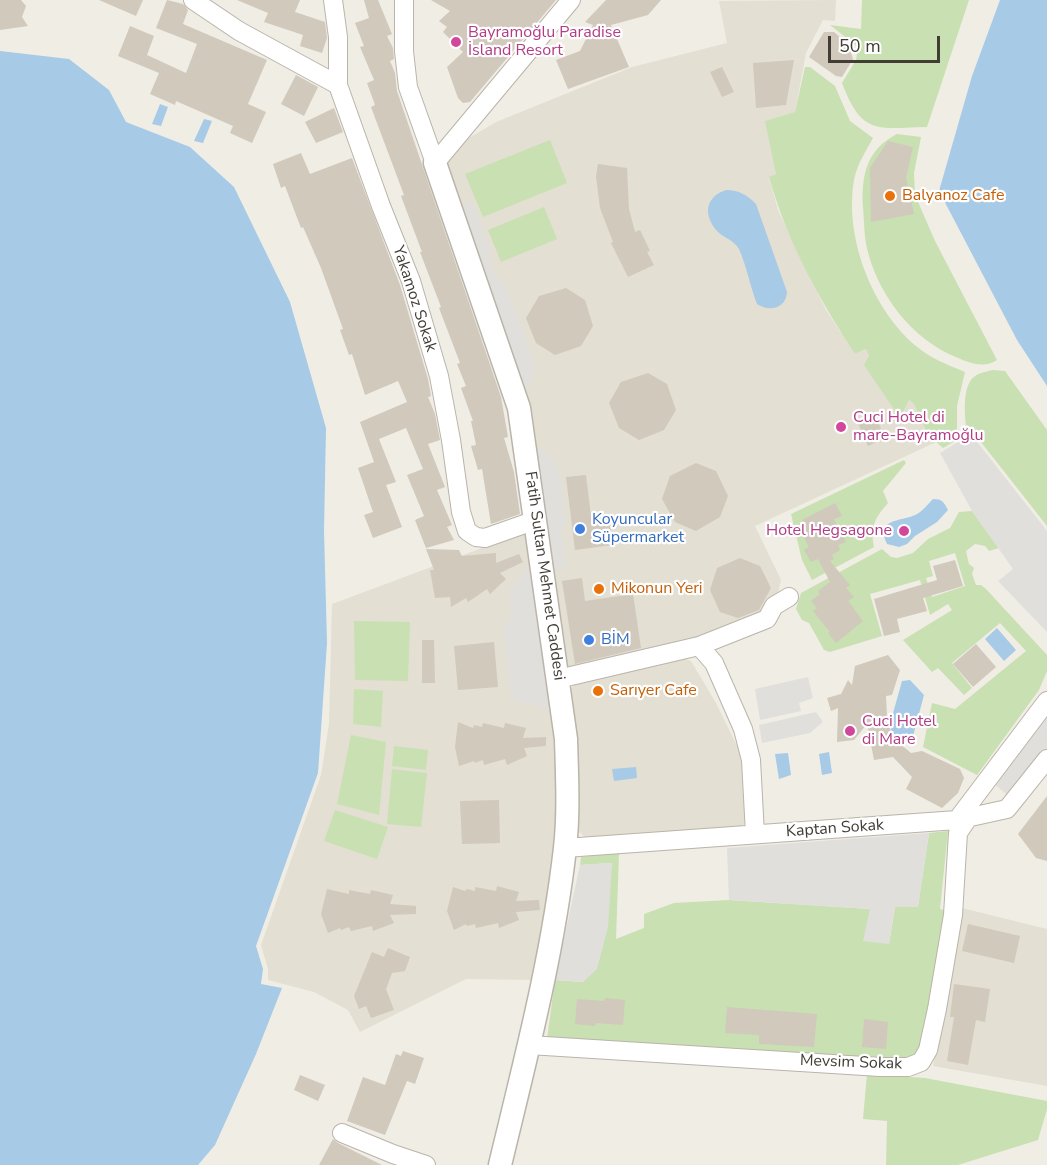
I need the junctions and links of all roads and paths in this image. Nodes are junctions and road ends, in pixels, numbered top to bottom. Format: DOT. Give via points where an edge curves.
graph roads {
  1 [pos="193,0"];
  2 [pos="333,0"];
  3 [pos="404,0"];
  4 [pos="571,0"];
  5 [pos="338,85"];
  6 [pos="435,163"];
  7 [pos="536,520"];
  8 [pos="789,597"];
  9 [pos="699,646"];
  10 [pos="558,679"];
  11 [pos="1047,701"];
  12 [pos="1047,759"];
  13 [pos="962,819"];
  14 [pos="755,834"];
  15 [pos="565,848"];
  16 [pos="529,1045"];
  17 [pos="342,1133"];
  18 [pos="390,1160"];
  19 [pos="426,1165"];
  20 [pos="500,1165"];
  1 -- 5 [label="street" via="248,36"];
  2 -- 5 [label="street, Yakamoz Sokak"];
  3 -- 6 [label="street, Fatih Sultan Mehmet Caddesi" via="408,87"];
  4 -- 6 [label="street"];
  5 -- 7 [label="street, Yakamoz Sokak" via="411,281 439,376 467,531 485,538"];
  6 -- 7 [label="street, Fatih Sultan Mehmet Caddesi" via="519,408"];
  7 -- 10 [label="street, Fatih Sultan Mehmet Caddesi"];
  8 -- 9 [label="street" via="774,606 767,619"];
  9 -- 10 [label="street"];
  9 -- 14 [label="street" via="714,663 743,729 751,760"];
  10 -- 15 [label="street, Fatih Sultan Mehmet Caddesi" via="566,739"];
  11 -- 13 [label="street"];
  12 -- 13 [label="street, Kaptan Sokak" via="1007,809"];
  13 -- 14 [label="street, Kaptan Sokak"];
  13 -- 16 [label="street, Mevsim Sokak" via="953,915 937,1009 928,1050 921,1062 880,1067"];
  14 -- 15 [label="street, Kaptan Sokak"];
  15 -- 16 [label="street, Fatih Sultan Mehmet Caddesi"];
  16 -- 20 [label="street, Fatih Sultan Mehmet Caddesi"];
  17 -- 18 [label="street"];
  18 -- 19 [label="street"];
}
